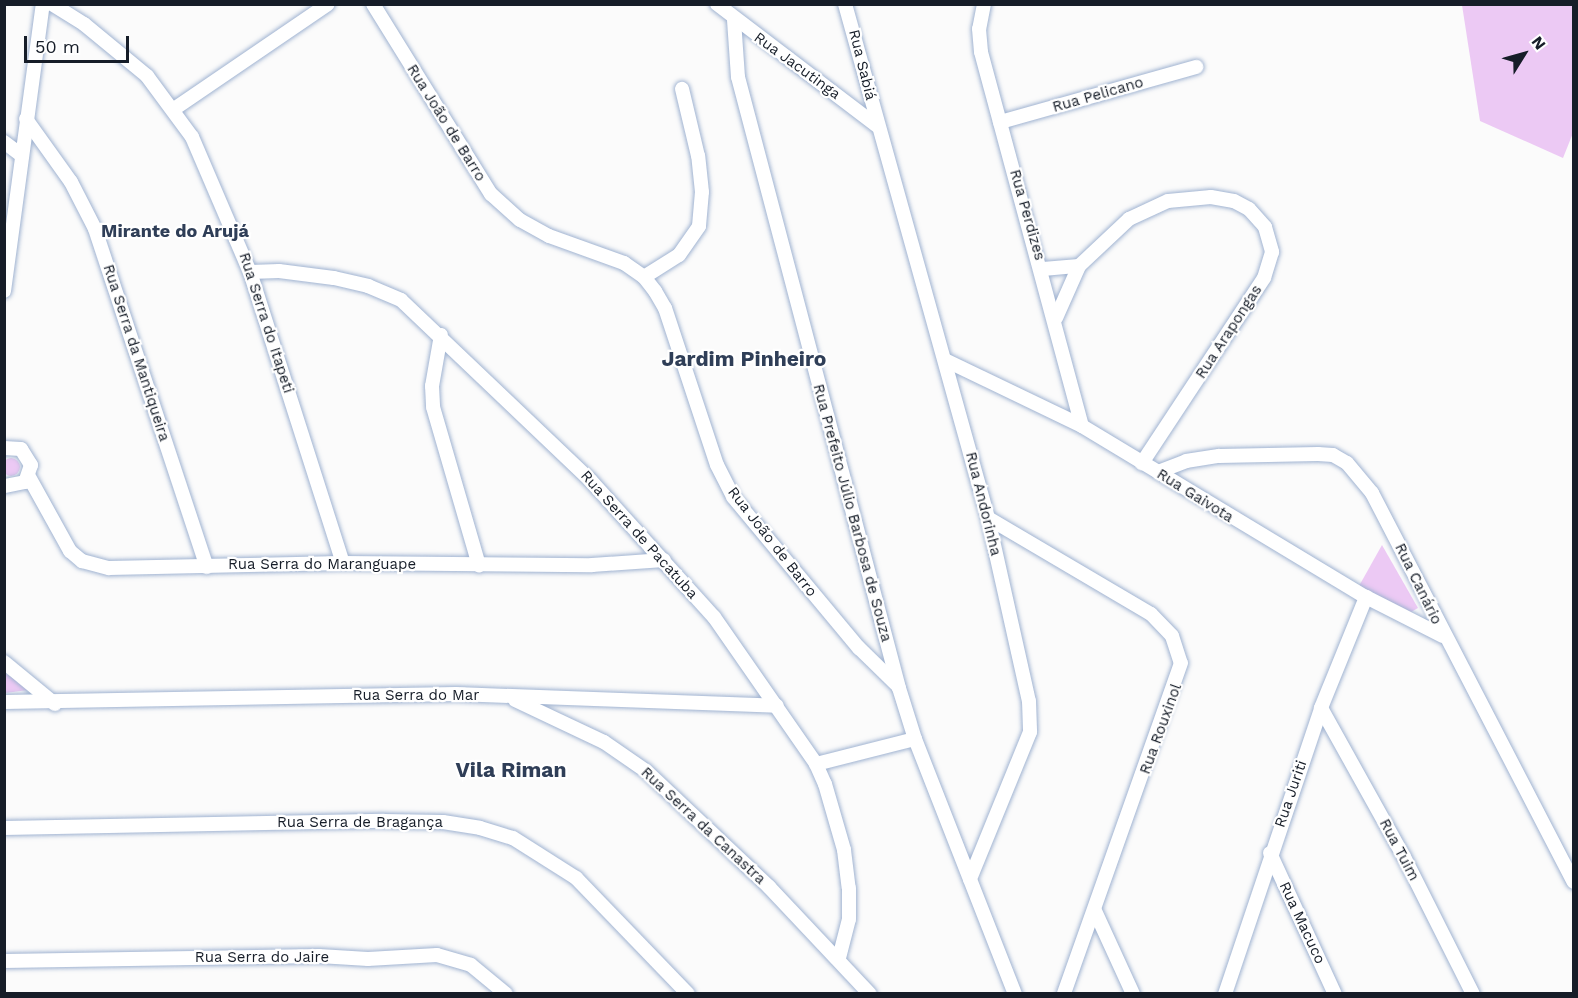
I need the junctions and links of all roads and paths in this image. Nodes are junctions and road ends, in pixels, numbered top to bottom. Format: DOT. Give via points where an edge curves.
graph roads {
  1 [pos="43,4"];
  2 [pos="52,4"];
  3 [pos="328,4"];
  4 [pos="373,4"];
  5 [pos="717,4"];
  6 [pos="845,4"];
  7 [pos="984,4"];
  8 [pos="734,20"];
  9 [pos="1196,67"];
  10 [pos="682,89"];
  11 [pos="174,109"];
  12 [pos="26,119"];
  13 [pos="1000,122"];
  14 [pos="878,126"];
  15 [pos="4,142"];
  16 [pos="20,154"];
  17 [pos="1079,266"];
  18 [pos="1043,269"];
  19 [pos="250,272"];
  20 [pos="644,277"];
  21 [pos="4,291"];
  22 [pos="1056,318"];
  23 [pos="441,335"];
  24 [pos="945,360"];
  25 [pos="1082,426"];
  26 [pos="4,448"];
  27 [pos="1142,463"];
  28 [pos="1158,472"];
  29 [pos="29,477"];
  30 [pos="4,486"];
  31 [pos="988,518"];
  32 [pos="664,560"];
  33 [pos="343,563"];
  34 [pos="479,565"];
  35 [pos="207,567"];
  36 [pos="1366,597"];
  37 [pos="1443,636"];
  38 [pos="4,662"];
  39 [pos="899,687"];
  40 [pos="508,696"];
  41 [pos="4,702"];
  42 [pos="55,704"];
  43 [pos="777,706"];
  44 [pos="1321,708"];
  45 [pos="915,739"];
  46 [pos="816,764"];
  47 [pos="4,828"];
  48 [pos="1270,853"];
  49 [pos="970,879"];
  50 [pos="1574,882"];
  51 [pos="1095,911"];
  52 [pos="839,958"];
  53 [pos="4,961"];
  54 [pos="506,993"];
  55 [pos="688,993"];
  56 [pos="870,993"];
  57 [pos="1015,993"];
  58 [pos="1064,993"];
  59 [pos="1133,993"];
  60 [pos="1225,993"];
  61 [pos="1335,993"];
  62 [pos="1473,993"];
  1 -- 12 [label="street"];
  2 -- 11 [label="street, Rua Serra do Itapeti" via="84,24 147,76"];
  3 -- 11 [label="street"];
  4 -- 20 [label="street, Rua João de Barro" via="491,194 520,220 549,236 624,264"];
  5 -- 8 [label="street, Rua Jacutinga"];
  6 -- 14 [label="street, Rua Sabiá"];
  7 -- 13 [label="street, Rua Perdizes" via="979,29 981,52"];
  8 -- 14 [label="street, Rua Jacutinga"];
  8 -- 39 [label="street, Rua Prefeito Júlio Barbosa de Souza" via="738,77"];
  9 -- 13 [label="street, Rua Pelicano"];
  10 -- 20 [label="street" via="698,156 702,192 699,226 679,255"];
  11 -- 19 [label="street, Rua Serra do Itapeti" via="212,178"];
  12 -- 16 [label="street"];
  12 -- 35 [label="street, Rua Serra da Mantiqueira" via="70,182 95,229"];
  13 -- 18 [label="street, Rua Perdizes"];
  14 -- 24 [label="street, Rua Andorinha"];
  15 -- 16 [label="street"];
  16 -- 21 [label="street"];
  17 -- 18 [label="street"];
  17 -- 22 [label="street, Rua Arapongas"];
  17 -- 27 [label="street, Rua Arapongas" via="1128,219 1168,201 1211,197 1234,201 1249,209 1264,227 1272,252 1264,278"];
  18 -- 22 [label="street, Rua Perdizes"];
  19 -- 23 [label="street, Rua Serra de Pacatuba" via="279,271 368,286 400,300"];
  19 -- 33 [label="street, Rua Serra do Itapeti"];
  20 -- 39 [label="street, Rua João de Barro" via="665,308 717,465 733,497 859,648"];
  22 -- 25 [label="street, Rua Perdizes"];
  23 -- 32 [label="street, Rua Serra de Pacatuba" via="591,481"];
  23 -- 34 [label="street" via="432,386 433,407"];
  24 -- 25 [label="street, Rua Gaivota"];
  24 -- 31 [label="street, Rua Andorinha"];
  25 -- 27 [label="street, Rua Gaivota"];
  26 -- 29 [label="street, Rua Serra do Maranguape" via="15,447 26,453 31,465"];
  27 -- 28 [label="street, Rua Gaivota"];
  28 -- 36 [label="street, Rua Gaivota"];
  28 -- 37 [label="street, Rua Canário" via="1186,461 1219,456 1318,454 1333,455 1347,463 1372,493"];
  29 -- 30 [label="street" via="20,486"];
  29 -- 35 [label="street, Rua Serra do Maranguape" via="58,534 82,561 109,568"];
  31 -- 49 [label="street, Rua Andorinha" via="1031,722"];
  31 -- 51 [label="street, Rua Rouxinol" via="1151,615 1179,649 1179,677"];
  32 -- 34 [label="street, Rua Serra do Maranguape" via="592,565"];
  32 -- 43 [label="street, Rua Serra de Pacatuba" via="718,623"];
  33 -- 34 [label="street, Rua Serra do Maranguape"];
  33 -- 35 [label="street, Rua Serra do Maranguape"];
  36 -- 37 [label="street, Rua Gaivota"];
  36 -- 44 [label="street, Rua Juriti"];
  37 -- 50 [label="street, Rua Canário"];
  38 -- 42 [label="street"];
  39 -- 45 [label="street, Rua Prefeito Júlio Barbosa de Souza"];
  40 -- 42 [label="street, Rua Serra do Mar"];
  40 -- 43 [label="street, Rua Serra do Mar"];
  40 -- 52 [label="street, Rua Serra da Canastra" via="604,742 646,771"];
  41 -- 42 [label="street, Rua Serra do Mar"];
  43 -- 46 [label="street, Rua Serra de Pacatuba"];
  44 -- 48 [label="street, Rua Juriti"];
  44 -- 62 [label="street, Rua Tuim" via="1404,857"];
  45 -- 46 [label="street"];
  45 -- 49 [label="street, Rua Prefeito Júlio Barbosa de Souza"];
  46 -- 52 [label="street, Rua Serra de Pacatuba" via="838,825 849,888 849,919"];
  47 -- 55 [label="street, Rua Serra de Bragança" via="384,821 443,822 480,828 533,849 576,878"];
  48 -- 60 [label="street, Rua Juriti"];
  48 -- 61 [label="street, Rua Macuco"];
  49 -- 57 [label="street, Rua Prefeito Júlio Barbosa de Souza"];
  51 -- 58 [label="street, Rua Rouxinol"];
  51 -- 59 [label="street"];
  52 -- 56 [label="street, Rua Serra da Canastra"];
  53 -- 54 [label="street, Rua Serra do Jaire" via="319,956 368,959 437,955 471,965"];
}
